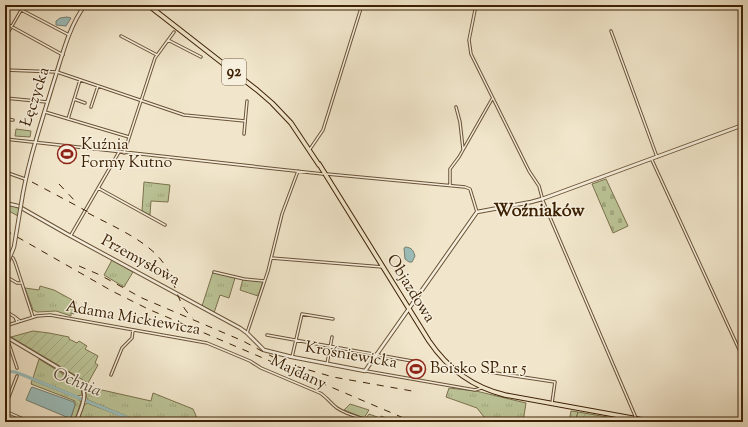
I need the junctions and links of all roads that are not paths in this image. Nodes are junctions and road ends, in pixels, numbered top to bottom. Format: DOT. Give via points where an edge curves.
graph roads {
  1 [pos="12,5"];
  2 [pos="24,5"];
  3 [pos="84,5"];
  4 [pos="148,5"];
  5 [pos="362,5"];
  6 [pos="476,5"];
  7 [pos="22,10"];
  8 [pos="5,23"];
  9 [pos="12,27"];
  10 [pos="611,31"];
  11 [pos="174,32"];
  12 [pos="69,35"];
  13 [pos="121,36"];
  14 [pos="5,38"];
  15 [pos="168,40"];
  16 [pos="62,55"];
  17 [pos="156,55"];
  18 [pos="201,57"];
  19 [pos="5,70"];
  20 [pos="57,72"];
  21 [pos="80,80"];
  22 [pos="98,86"];
  23 [pos="5,98"];
  24 [pos="74,99"];
  25 [pos="493,99"];
  26 [pos="141,100"];
  27 [pos="247,101"];
  28 [pos="48,102"];
  29 [pos="85,103"];
  30 [pos="456,107"];
  31 [pos="92,108"];
  32 [pos="44,112"];
  33 [pos="5,119"];
  34 [pos="68,119"];
  35 [pos="13,120"];
  36 [pos="245,121"];
  37 [pos="743,125"];
  38 [pos="244,134"];
  39 [pos="130,136"];
  40 [pos="5,140"];
  41 [pos="34,142"];
  42 [pos="310,150"];
  43 [pos="463,150"];
  44 [pos="112,151"];
  45 [pos="119,152"];
  46 [pos="124,153"];
  47 [pos="657,156"];
  48 [pos="116,157"];
  49 [pos="652,159"];
  50 [pos="298,171"];
  51 [pos="5,172"];
  52 [pos="325,174"];
  53 [pos="25,179"];
  54 [pos="450,185"];
  55 [pos="98,188"];
  56 [pos="542,198"];
  57 [pos="5,204"];
  58 [pos="22,207"];
  59 [pos="477,212"];
  60 [pos="165,225"];
  61 [pos="71,236"];
  62 [pos="5,254"];
  63 [pos="271,258"];
  64 [pos="383,267"];
  65 [pos="5,269"];
  66 [pos="214,272"];
  67 [pos="5,276"];
  68 [pos="264,281"];
  69 [pos="22,283"];
  70 [pos="409,309"];
  71 [pos="5,311"];
  72 [pos="15,317"];
  73 [pos="33,317"];
  74 [pos="333,319"];
  75 [pos="20,321"];
  76 [pos="17,322"];
  77 [pos="5,326"];
  78 [pos="134,330"];
  79 [pos="247,333"];
  80 [pos="267,335"];
  81 [pos="6,337"];
  82 [pos="332,338"];
  83 [pos="295,340"];
  84 [pos="331,346"];
  85 [pos="377,355"];
  86 [pos="292,358"];
  87 [pos="743,358"];
  88 [pos="412,361"];
  89 [pos="255,364"];
  90 [pos="327,364"];
  91 [pos="17,368"];
  92 [pos="366,371"];
  93 [pos="489,372"];
  94 [pos="111,375"];
  95 [pos="17,376"];
  96 [pos="481,388"];
  97 [pos="551,404"];
  98 [pos="5,407"];
  99 [pos="5,411"];
  100 [pos="23,419"];
  101 [pos="637,419"];
  102 [pos="644,421"];
  103 [pos="22,422"];
  104 [pos="30,422"];
  105 [pos="76,422"];
  106 [pos="373,422"];
  107 [pos="654,422"];
  1 -- 7 [label="street"];
  2 -- 7 [label="street"];
  3 -- 12 [label="street, Łęczycka" via="73,22"];
  4 -- 42 [label="main road, Objazdowa / 92" via="262,94 288,120"];
  5 -- 42 [label="street" via="323,130"];
  6 -- 25 [label="street" via="469,50"];
  7 -- 9 [label="street"];
  7 -- 12 [label="street"];
  8 -- 9 [label="street"];
  9 -- 14 [label="street"];
  9 -- 16 [label="street"];
  10 -- 47 [label="street"];
  11 -- 15 [label="street"];
  12 -- 16 [label="street, Łęczycka"];
  13 -- 17 [label="street"];
  15 -- 17 [label="street"];
  15 -- 18 [label="street"];
  16 -- 20 [label="street, Łęczycka"];
  17 -- 26 [label="street"];
  19 -- 20 [label="street"];
  20 -- 21 [label="street"];
  20 -- 28 [label="street, Łęczycka"];
  21 -- 22 [label="street"];
  21 -- 24 [label="street"];
  22 -- 26 [label="street"];
  22 -- 31 [label="street"];
  23 -- 28 [label="street"];
  24 -- 29 [label="street"];
  24 -- 34 [label="street"];
  25 -- 43 [label="street"];
  25 -- 56 [label="street" via="539,186"];
  26 -- 36 [label="street" via="184,114"];
  26 -- 39 [label="street"];
  27 -- 36 [label="street"];
  28 -- 32 [label="street, Łęczycka"];
  30 -- 43 [label="street"];
  32 -- 34 [label="street"];
  32 -- 41 [label="street, Łęczycka"];
  33 -- 35 [label="street"];
  34 -- 39 [label="street"];
  36 -- 38 [label="street"];
  37 -- 47 [label="street"];
  39 -- 46 [label="street"];
  40 -- 41 [label="street"];
  41 -- 44 [label="street"];
  41 -- 53 [label="street, Łęczycka"];
  42 -- 52 [label="main road, Objazdowa / 92"];
  43 -- 54 [label="street" via="450,169"];
  44 -- 45 [label="street"];
  44 -- 48 [label="street"];
  45 -- 46 [label="street"];
  45 -- 48 [label="street"];
  46 -- 50 [label="street"];
  47 -- 49 [label="street"];
  48 -- 55 [label="street"];
  49 -- 56 [label="street"];
  49 -- 87 [label="street"];
  50 -- 52 [label="street"];
  50 -- 63 [label="street" via="282,214"];
  51 -- 53 [label="street"];
  52 -- 54 [label="street"];
  52 -- 64 [label="main road, Objazdowa / 92"];
  53 -- 58 [label="street, Łęczycka"];
  54 -- 59 [label="street" via="470,190"];
  55 -- 60 [label="street"];
  55 -- 61 [label="street"];
  56 -- 59 [label="street"];
  56 -- 101 [label="street"];
  57 -- 58 [label="street, Przemysłowa"];
  58 -- 61 [label="street, Przemysłowa"];
  58 -- 65 [label="street, Łęczycka, bridge" via="14,247"];
  59 -- 70 [label="street"];
  61 -- 79 [label="street, Przemysłowa"];
  62 -- 69 [label="street" via="13,258"];
  63 -- 64 [label="street"];
  63 -- 68 [label="street"];
  64 -- 70 [label="main road, Objazdowa / 92"];
  66 -- 68 [label="street"];
  67 -- 69 [label="street"];
  68 -- 79 [label="street"];
  69 -- 73 [label="street"];
  70 -- 85 [label="street"];
  70 -- 96 [label="main road, Objazdowa / 92" via="443,360 464,378"];
  71 -- 72 [label="street"];
  72 -- 75 [label="street"];
  72 -- 76 [label="street"];
  73 -- 75 [label="street, Adama Mickiewicza"];
  73 -- 78 [label="street, Adama Mickiewicza" via="53,316"];
  74 -- 83 [label="street" via="302,314"];
  75 -- 76 [label="street, Adama Mickiewicza"];
  76 -- 77 [label="street, Adama Mickiewicza"];
  78 -- 89 [label="street, Adama Mickiewicza" via="207,343"];
  78 -- 94 [label="street" via="132,338 122,348"];
  79 -- 86 [label="street, Krośniewicka" via="264,350"];
  80 -- 83 [label="street"];
  81 -- 91 [label="street"];
  81 -- 105 [label="street" via="77,379 83,387 84,397"];
  82 -- 84 [label="street"];
  83 -- 84 [label="street"];
  83 -- 86 [label="street"];
  84 -- 85 [label="street"];
  84 -- 90 [label="street"];
  85 -- 88 [label="street"];
  85 -- 92 [label="street"];
  86 -- 90 [label="street, Krośniewicka"];
  89 -- 106 [label="street, Majdany" via="320,393 340,410"];
  90 -- 92 [label="street, Krośniewicka"];
  92 -- 96 [label="street, Krośniewicka" via="475,390"];
  93 -- 97 [label="street" via="555,382"];
  95 -- 98 [label="street"];
  96 -- 97 [label="main road, 92"];
  97 -- 101 [label="main road, 92"];
  99 -- 100 [label="street"];
  100 -- 103 [label="street"];
  100 -- 104 [label="street"];
  101 -- 102 [label="main road, 92"];
  102 -- 107 [label="main road, 92"];
}
